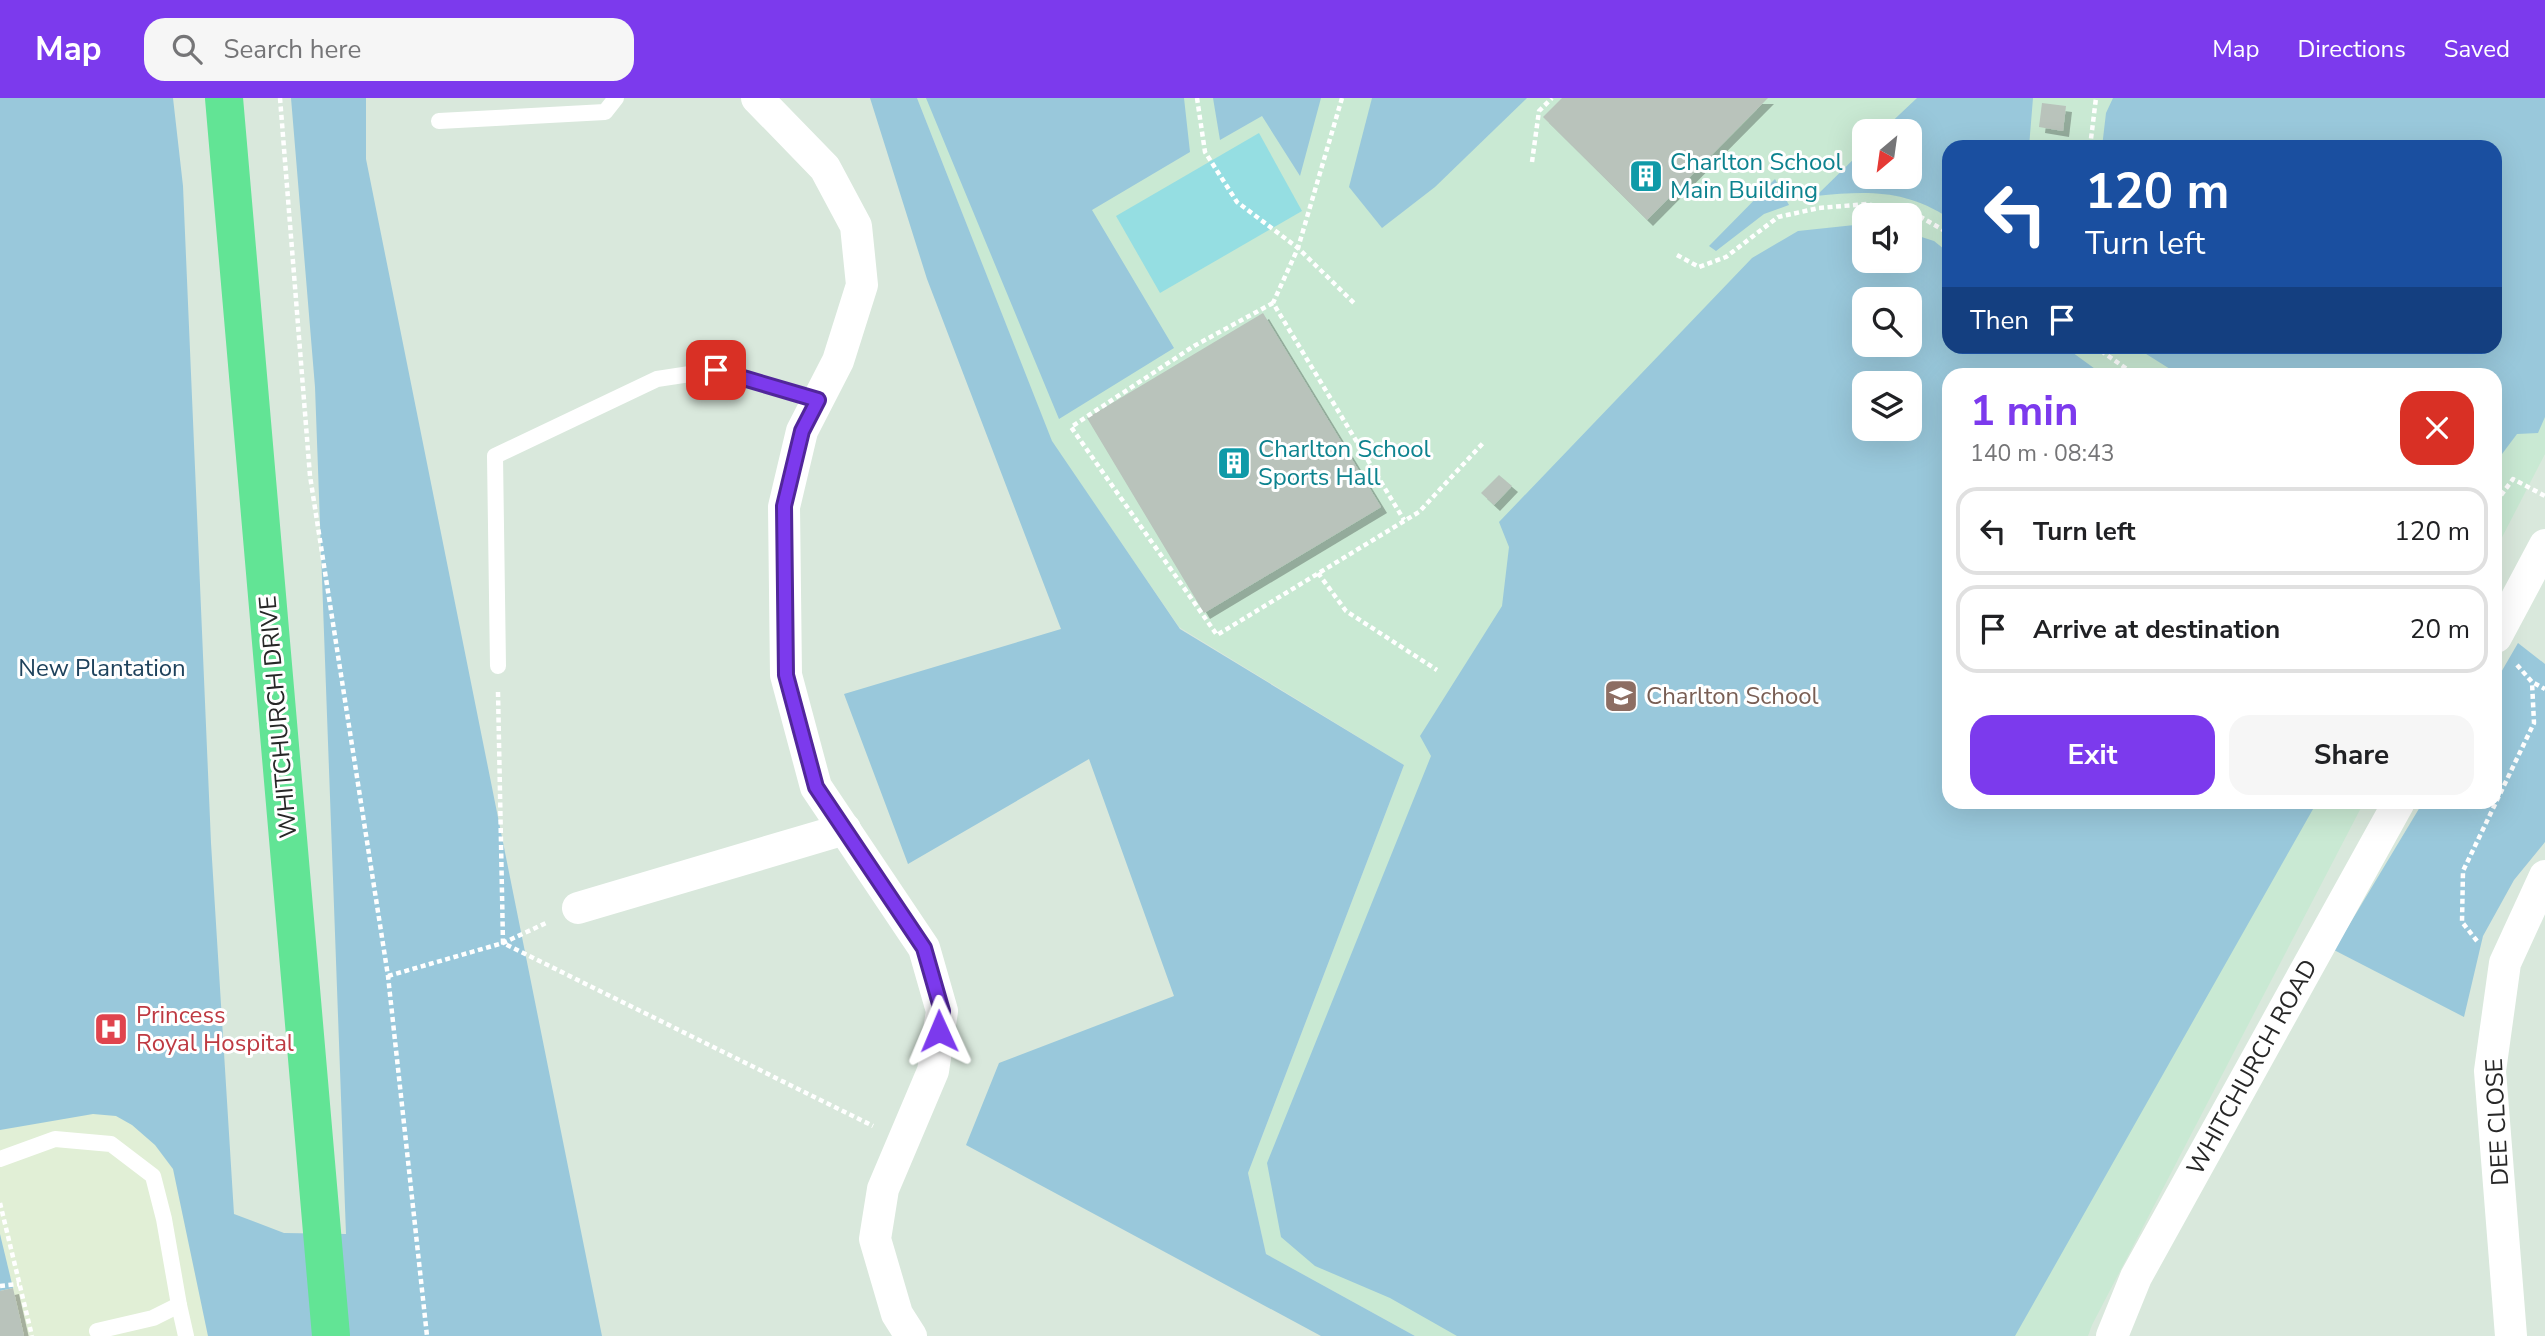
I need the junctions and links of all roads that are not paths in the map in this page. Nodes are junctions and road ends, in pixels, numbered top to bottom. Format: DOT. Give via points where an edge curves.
graph roads {
  1 [pos="224,98"];
  2 [pos="617,98"];
  3 [pos="757,98"];
  4 [pos="439,121"];
  5 [pos="818,400"];
  6 [pos="2545,545"];
  7 [pos="2502,626"];
  8 [pos="498,666"];
  9 [pos="2395,809"];
  10 [pos="845,829"];
  11 [pos="2545,876"];
  12 [pos="578,908"];
  13 [pos="0,1159"];
  14 [pos="179,1305"];
  15 [pos="97,1331"];
  16 [pos="186,1336"];
  17 [pos="331,1336"];
  18 [pos="911,1336"];
  19 [pos="2112,1336"];
  20 [pos="2511,1336"];
  1 -- 17 [label="main road, WHITCHURCH DRIVE"];
  2 -- 4 [label="lane" via="605,112"];
  3 -- 5 [label="street" via="825,167 856,226 862,285 838,361"];
  5 -- 8 [label="lane" via="716,370 657,379 495,456"];
  5 -- 10 [label="street" via="802,431 784,506 786,675 816,787"];
  6 -- 7 [label="street"];
  9 -- 19 [label="street, WHITCHURCH ROAD" via="2136,1277"];
  10 -- 12 [label="street"];
  10 -- 18 [label="street" via="924,948 942,1011 933,1071 883,1189 875,1239 897,1314"];
  11 -- 20 [label="street, DEE CLOSE" via="2505,963 2490,1071"];
  13 -- 14 [label="lane" via="55,1139 111,1144 153,1176"];
  14 -- 15 [label="lane" via="153,1318"];
  14 -- 16 [label="lane"];
}
